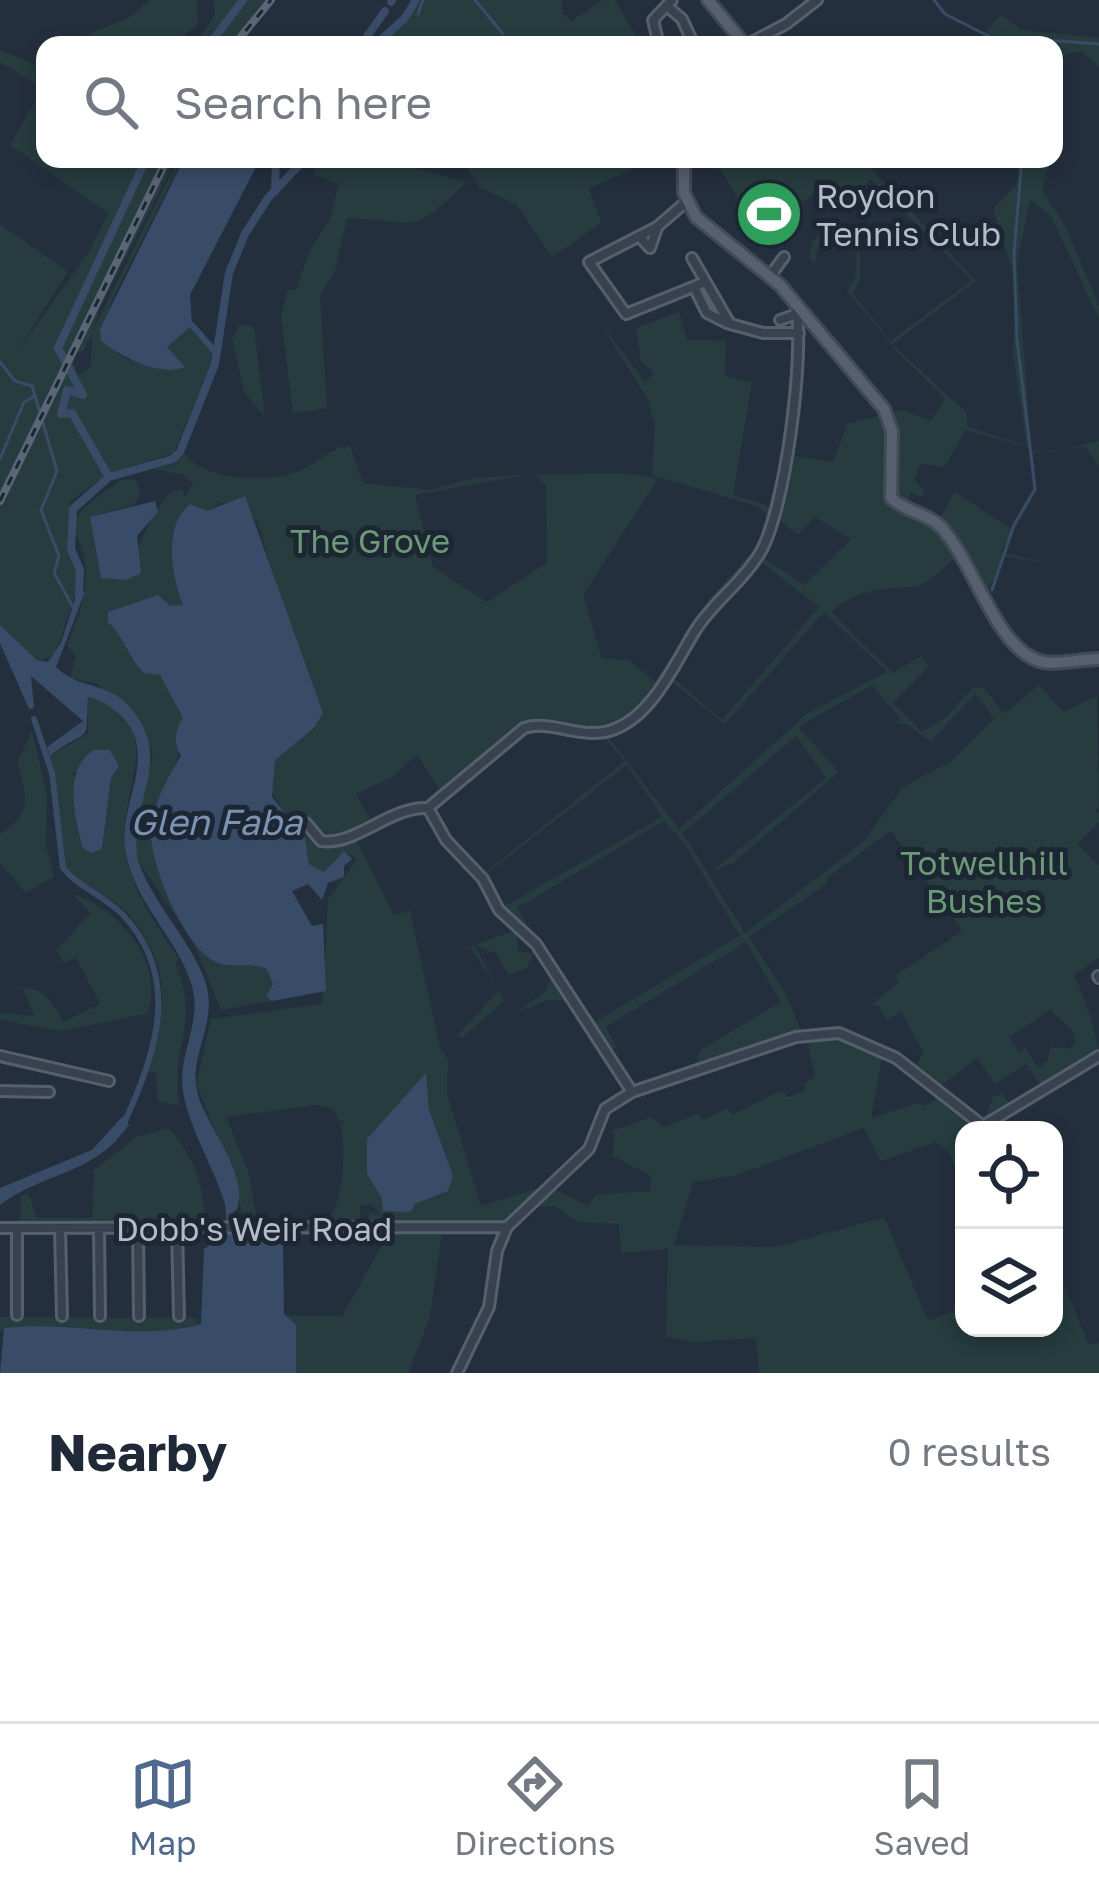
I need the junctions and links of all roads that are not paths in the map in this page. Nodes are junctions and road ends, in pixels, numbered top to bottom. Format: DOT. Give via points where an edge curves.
graph roads {
  1 [pos="708,0"];
  2 [pos="817,0"];
  3 [pos="670,4"];
  4 [pos="657,36"];
  5 [pos="690,36"];
  6 [pos="738,36"];
  7 [pos="770,36"];
  8 [pos="684,168"];
  9 [pos="686,201"];
  10 [pos="657,226"];
  11 [pos="639,236"];
  12 [pos="784,257"];
  13 [pos="692,258"];
  14 [pos="770,276"];
  15 [pos="698,285"];
  16 [pos="796,309"];
  17 [pos="780,320"];
  18 [pos="803,329"];
  19 [pos="1099,659"];
  20 [pos="428,808"];
  21 [pos="306,823"];
  22 [pos="0,1055"];
  23 [pos="1099,1056"];
  24 [pos="109,1081"];
  25 [pos="0,1091"];
  26 [pos="49,1092"];
  27 [pos="632,1092"];
  28 [pos="508,1227"];
  29 [pos="0,1228"];
  30 [pos="17,1228"];
  31 [pos="60,1228"];
  32 [pos="99,1228"];
  33 [pos="138,1228"];
  34 [pos="177,1228"];
  35 [pos="17,1315"];
  36 [pos="62,1316"];
  37 [pos="100,1316"];
  38 [pos="140,1316"];
  39 [pos="179,1316"];
  40 [pos="457,1373"];
  1 -- 6 [label="main road"];
  2 -- 7 [label="street"];
  3 -- 4 [label="street" via="653,20"];
  3 -- 5 [label="street"];
  8 -- 9 [label="main road"];
  9 -- 10 [label="street"];
  9 -- 14 [label="main road" via="701,223"];
  10 -- 11 [label="street"];
  10 -- 11 [label="street" via="648,250"];
  11 -- 15 [label="street" via="589,262 626,314"];
  12 -- 14 [label="street"];
  13 -- 15 [label="street"];
  14 -- 16 [label="main road"];
  15 -- 18 [label="street" via="730,324 763,333"];
  16 -- 17 [label="street"];
  16 -- 18 [label="main road"];
  18 -- 19 [label="main road" via="848,360 888,416 891,498 939,525 1006,638 1046,662"];
  18 -- 20 [label="street" via="769,535 700,622 646,711 596,734 524,728"];
  20 -- 21 [label="street" via="336,842 321,841"];
  20 -- 27 [label="street" via="499,910 536,944"];
  22 -- 24 [label="street"];
  23 -- 27 [label="street" via="983,1126 896,1058 839,1033 792,1038"];
  25 -- 26 [label="street"];
  27 -- 28 [label="street" via="605,1109 589,1149"];
  28 -- 34 [label="street, Dobb's Weir Road"];
  28 -- 40 [label="street" via="489,1307"];
  29 -- 30 [label="street, Dobb's Weir Road"];
  30 -- 31 [label="street, Dobb's Weir Road"];
  30 -- 35 [label="street"];
  31 -- 32 [label="street, Dobb's Weir Road"];
  31 -- 36 [label="street"];
  32 -- 33 [label="street, Dobb's Weir Road"];
  32 -- 37 [label="street"];
  33 -- 34 [label="street, Dobb's Weir Road"];
  33 -- 38 [label="street"];
  34 -- 39 [label="street"];
}
